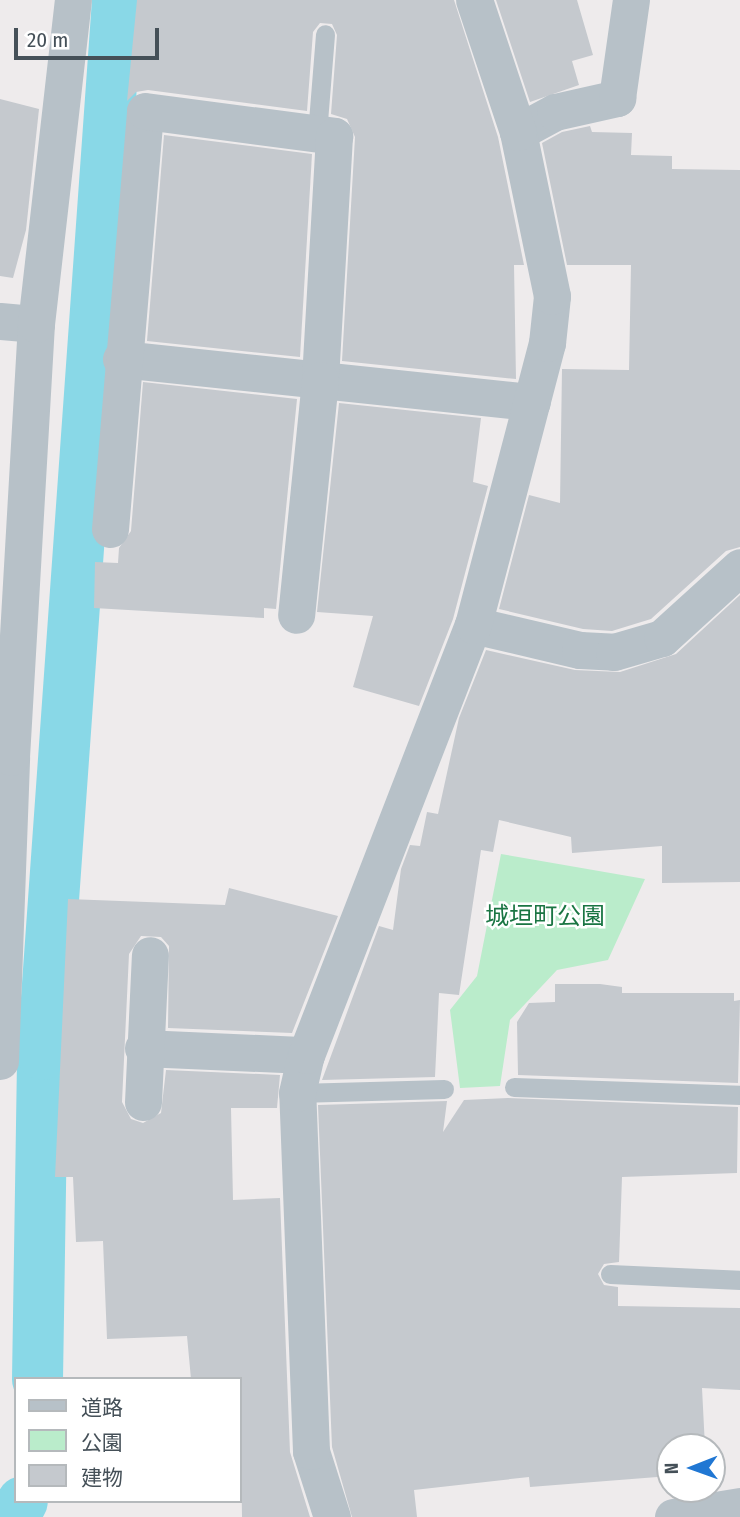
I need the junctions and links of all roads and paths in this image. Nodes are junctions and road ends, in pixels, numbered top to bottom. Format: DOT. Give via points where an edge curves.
graph roads {
  1 [pos="73,0"];
  2 [pos="474,0"];
  3 [pos="631,0"];
  4 [pos="325,34"];
  5 [pos="518,132"];
  6 [pos="317,134"];
  7 [pos="0,321"];
  8 [pos="36,324"];
  9 [pos="121,359"];
  10 [pos="320,380"];
  11 [pos="531,402"];
  12 [pos="110,529"];
  13 [pos="740,567"];
  14 [pos="296,615"];
  15 [pos="473,625"];
  16 [pos="6,756"];
  17 [pos="150,955"];
  18 [pos="143,1048"];
  19 [pos="306,1055"];
  20 [pos="0,1060"];
  21 [pos="514,1087"];
  22 [pos="444,1089"];
  23 [pos="297,1093"];
  24 [pos="740,1095"];
  25 [pos="143,1102"];
  26 [pos="610,1274"];
  27 [pos="740,1279"];
  28 [pos="740,1506"];
  29 [pos="332,1517"];
  30 [pos="674,1517"];
  1 -- 8 [label="street"];
  2 -- 5 [label="street"];
  3 -- 5 [label="street" via="617,98 555,112"];
  4 -- 6 [label="lane"];
  5 -- 11 [label="street" via="552,296 547,343"];
  6 -- 9 [label="street" via="145,111"];
  6 -- 10 [label="street" via="334,136"];
  7 -- 8 [label="street"];
  8 -- 16 [label="street"];
  9 -- 10 [label="street"];
  9 -- 12 [label="street"];
  10 -- 11 [label="street"];
  10 -- 14 [label="street"];
  11 -- 15 [label="street"];
  13 -- 15 [label="street" via="662,638 614,652 580,650"];
  15 -- 19 [label="street"];
  16 -- 20 [label="street"];
  17 -- 18 [label="street"];
  18 -- 19 [label="street"];
  18 -- 25 [label="street"];
  19 -- 23 [label="street"];
  21 -- 24 [label="lane"];
  22 -- 23 [label="lane"];
  23 -- 29 [label="street" via="311,1451"];
  26 -- 27 [label="lane"];
  28 -- 30 [label="street"];
}
